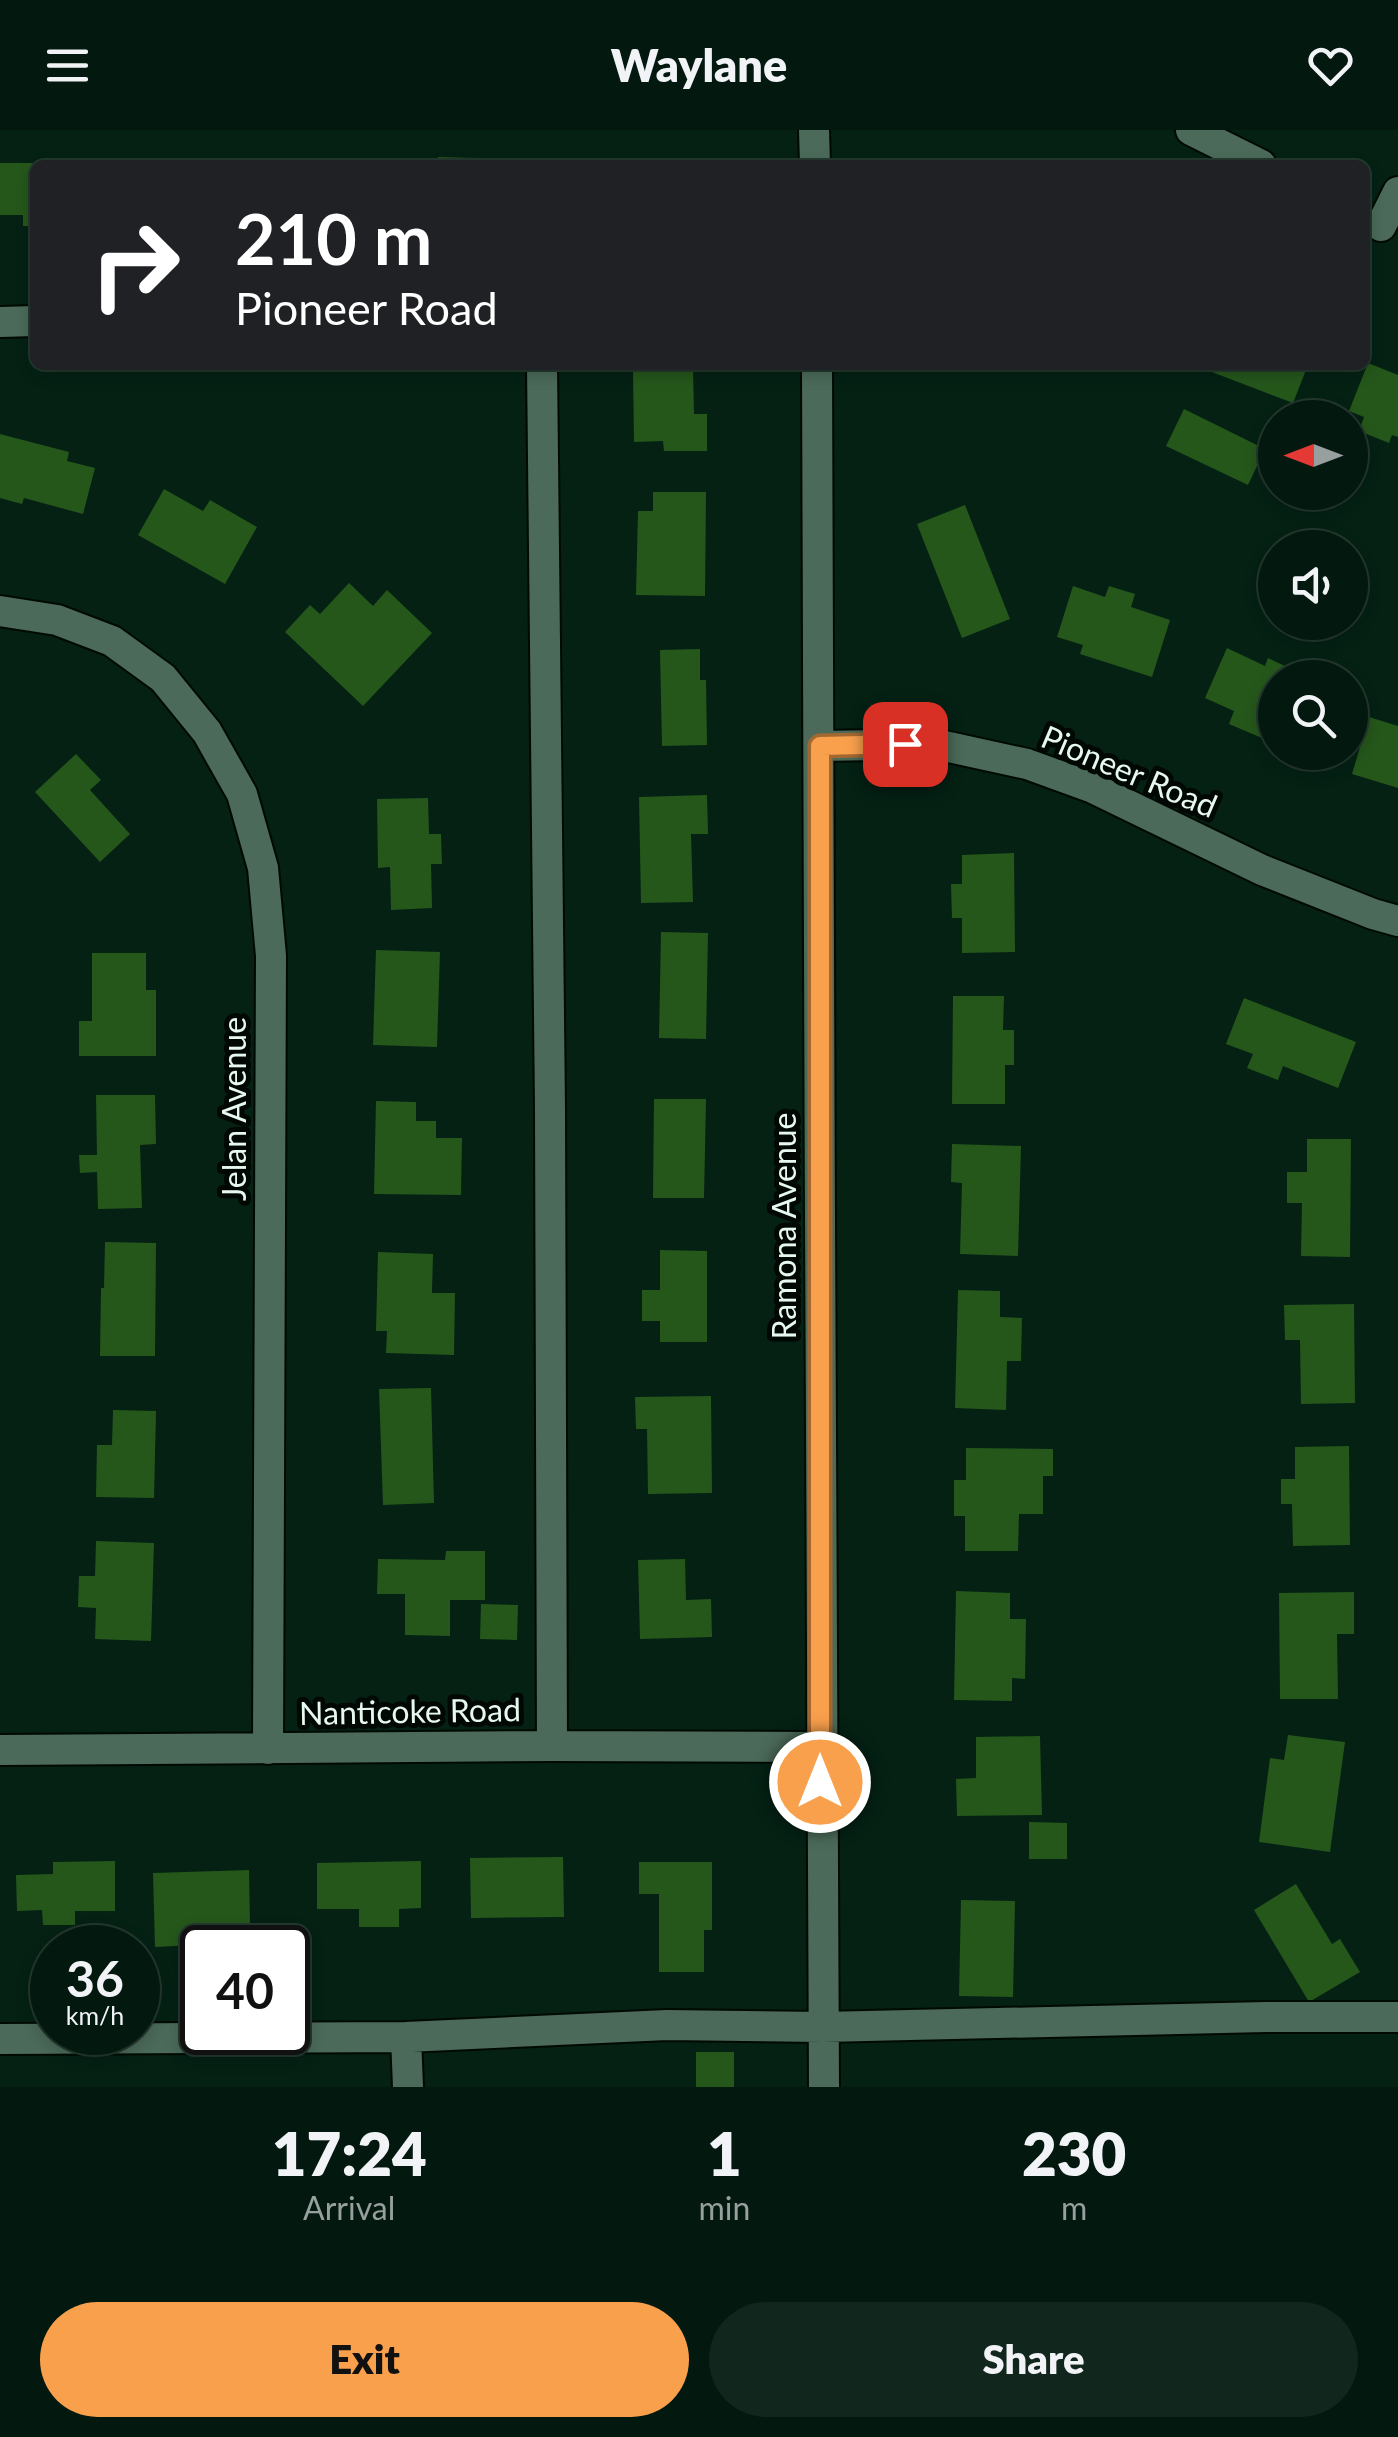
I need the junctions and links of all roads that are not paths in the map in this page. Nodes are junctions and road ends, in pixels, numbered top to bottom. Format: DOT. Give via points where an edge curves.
graph roads {
  1 [pos="814,130"];
  2 [pos="1191,130"];
  3 [pos="815,160"];
  4 [pos="1251,160"];
  5 [pos="1398,192"];
  6 [pos="1381,226"];
  7 [pos="30,321"];
  8 [pos="0,322"];
  9 [pos="542,370"];
  10 [pos="817,370"];
  11 [pos="0,611"];
  12 [pos="820,746"];
  13 [pos="1398,921"];
  14 [pos="552,1746"];
  15 [pos="820,1747"];
  16 [pos="268,1749"];
  17 [pos="0,1750"];
  18 [pos="1398,2018"];
  19 [pos="823,2027"];
  20 [pos="406,2037"];
  21 [pos="0,2039"];
  22 [pos="408,2087"];
  23 [pos="824,2087"];
  1 -- 3 [label="street"];
  2 -- 4 [label="street"];
  5 -- 6 [label="street"];
  7 -- 8 [label="street"];
  9 -- 14 [label="street"];
  10 -- 12 [label="street, Ramona Avenue"];
  11 -- 16 [label="street, Jelan Avenue" via="56,620 112,641 163,678 208,732 242,794 263,868 270,956"];
  12 -- 13 [label="street, Pioneer Road" via="935,744 1028,764 1262,870"];
  12 -- 15 [label="street, Ramona Avenue"];
  14 -- 15 [label="street, Nanticoke Road"];
  14 -- 16 [label="street, Nanticoke Road"];
  15 -- 19 [label="street, Ramona Avenue"];
  16 -- 17 [label="street, Nanticoke Road"];
  18 -- 19 [label="street"];
  19 -- 20 [label="street" via="668,2025"];
  19 -- 23 [label="street, Ramona Avenue"];
  20 -- 21 [label="street"];
  20 -- 22 [label="street"];
}
